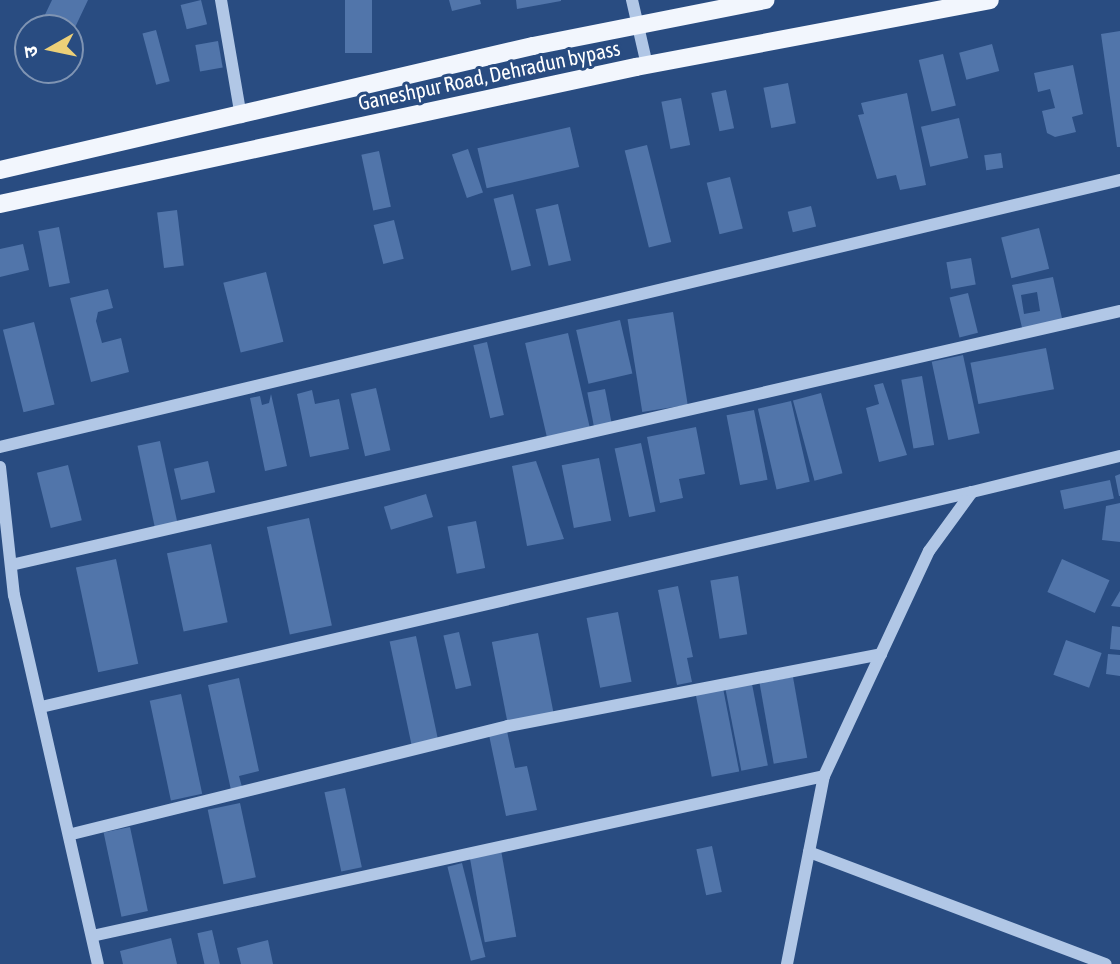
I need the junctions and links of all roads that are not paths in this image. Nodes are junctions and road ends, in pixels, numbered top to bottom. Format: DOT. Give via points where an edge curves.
graph roads {
  1 [pos="221,0"];
  2 [pos="632,0"];
  3 [pos="765,0"];
  4 [pos="990,0"];
  5 [pos="639,25"];
  6 [pos="647,65"];
  7 [pos="241,117"];
  8 [pos="0,170"];
  9 [pos="1120,180"];
  10 [pos="0,204"];
  11 [pos="1120,311"];
  12 [pos="0,447"];
  13 [pos="1120,456"];
  14 [pos="0,467"];
  15 [pos="972,492"];
  16 [pos="11,565"];
  17 [pos="881,654"];
  18 [pos="41,707"];
  19 [pos="824,776"];
  20 [pos="72,834"];
  21 [pos="809,852"];
  22 [pos="92,936"];
  23 [pos="98,964"];
  24 [pos="787,964"];
  25 [pos="1106,964"];
  1 -- 7 [label="street"];
  2 -- 5 [label="street"];
  3 -- 5 [label="main road"];
  4 -- 6 [label="main road, Ganeshpur Road, Dehradun bypass"];
  5 -- 6 [label="street"];
  5 -- 7 [label="main road"];
  6 -- 10 [label="main road, Ganeshpur Road, Dehradun bypass"];
  7 -- 8 [label="main road"];
  9 -- 12 [label="street"];
  11 -- 16 [label="street"];
  13 -- 15 [label="street"];
  14 -- 16 [label="street"];
  15 -- 17 [label="street" via="929,551"];
  15 -- 18 [label="street"];
  16 -- 18 [label="street"];
  17 -- 19 [label="street"];
  17 -- 20 [label="street" via="508,726"];
  18 -- 20 [label="street"];
  19 -- 21 [label="street"];
  19 -- 22 [label="street"];
  20 -- 22 [label="street"];
  21 -- 24 [label="street"];
  21 -- 25 [label="street"];
  22 -- 23 [label="street"];
}
